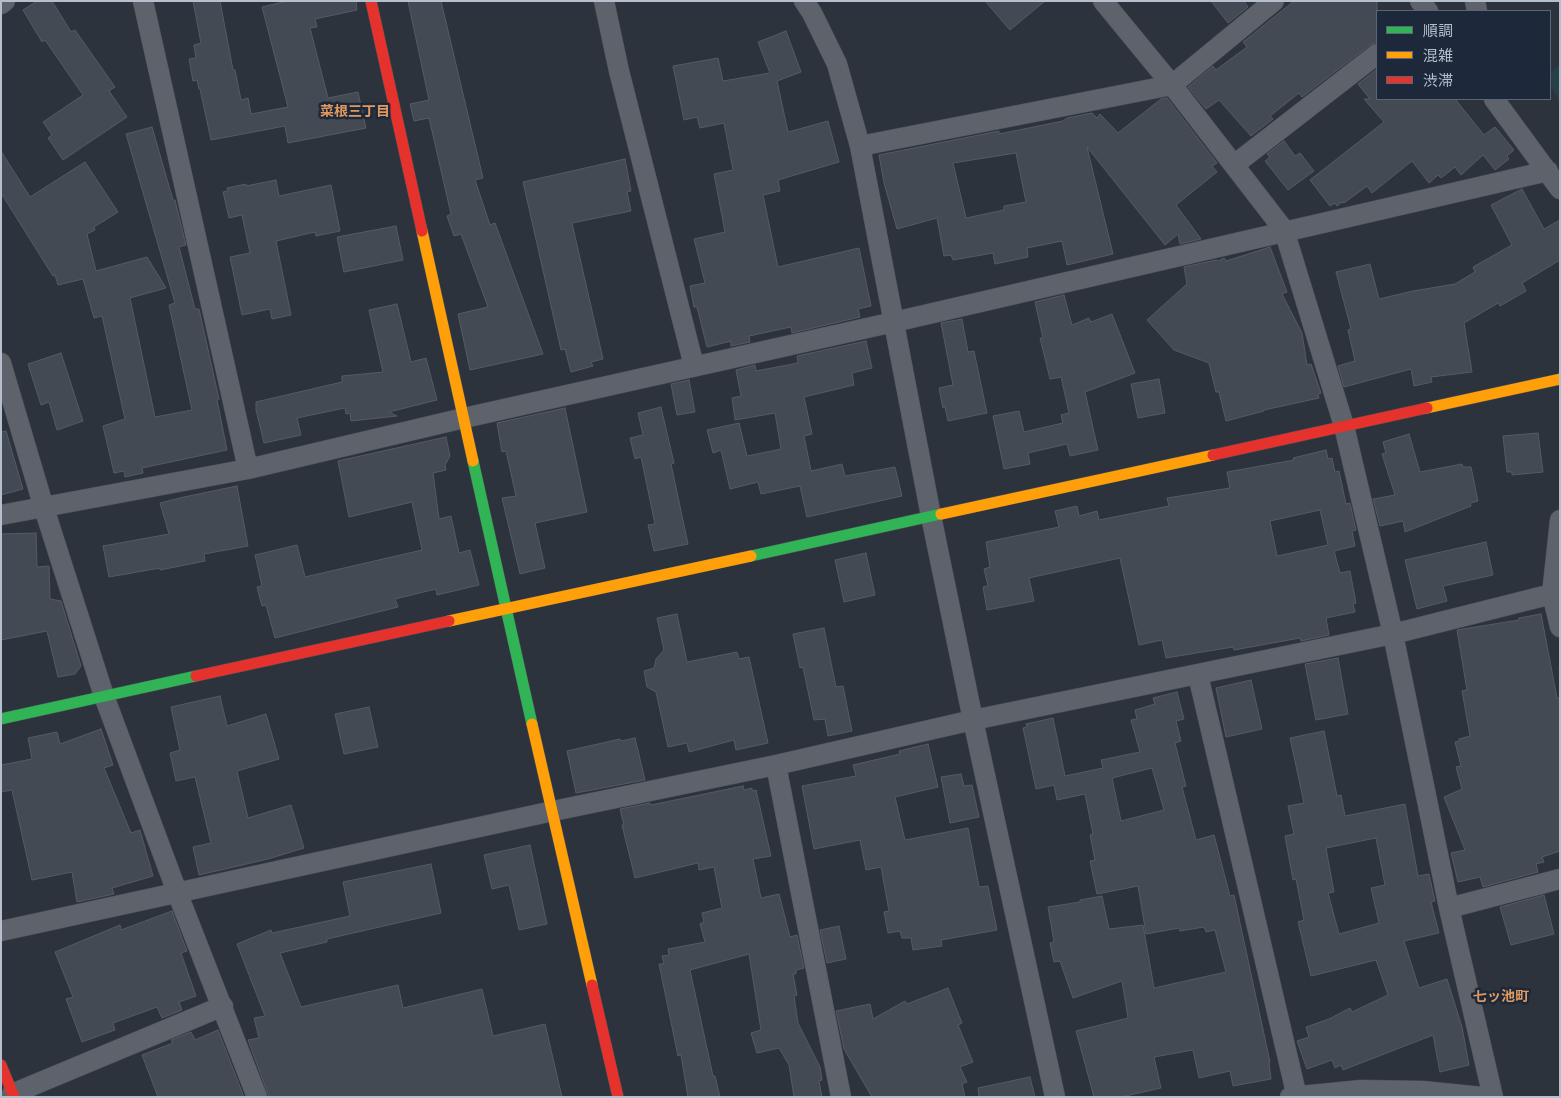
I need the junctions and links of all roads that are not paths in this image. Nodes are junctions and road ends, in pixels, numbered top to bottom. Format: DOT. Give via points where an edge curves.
graph roads {
  1 [pos="5,1"];
  2 [pos="143,1"];
  3 [pos="371,1"];
  4 [pos="604,1"];
  5 [pos="804,1"];
  6 [pos="1103,1"];
  7 [pos="1274,1"];
  8 [pos="1,4"];
  9 [pos="1376,55"];
  10 [pos="1172,84"];
  11 [pos="1495,100"];
  12 [pos="860,146"];
  13 [pos="1234,165"];
  14 [pos="1548,171"];
  15 [pos="1560,189"];
  16 [pos="1284,230"];
  17 [pos="894,322"];
  18 [pos="1,363"];
  19 [pos="694,366"];
  20 [pos="1560,379"];
  21 [pos="464,418"];
  22 [pos="1344,426"];
  23 [pos="248,469"];
  24 [pos="44,508"];
  25 [pos="1,515"];
  26 [pos="931,516"];
  27 [pos="1560,520"];
  28 [pos="1552,594"];
  29 [pos="506,609"];
  30 [pos="1560,627"];
  31 [pos="1393,634"];
  32 [pos="1198,675"];
  33 [pos="104,696"];
  34 [pos="1,719"];
  35 [pos="973,720"];
  36 [pos="776,765"];
  37 [pos="553,811"];
  38 [pos="1560,879"];
  39 [pos="177,892"];
  40 [pos="1449,908"];
  41 [pos="1,931"];
  42 [pos="222,1006"];
  43 [pos="1,1065"];
  44 [pos="13,1095"];
  45 [pos="1295,1096"];
  46 [pos="257,1097"];
  47 [pos="618,1097"];
  48 [pos="841,1097"];
  49 [pos="1055,1097"];
  50 [pos="1482,1097"];
  51 [pos="1492,1097"];
  1 -- 8 [label="street"];
  2 -- 23 [label="street"];
  3 -- 21 [label="street"];
  4 -- 19 [label="street"];
  5 -- 12 [label="street" via="837,64"];
  6 -- 10 [label="street"];
  7 -- 10 [label="street"];
  9 -- 13 [label="street"];
  10 -- 12 [label="street"];
  10 -- 13 [label="street"];
  11 -- 14 [label="street"];
  12 -- 17 [label="street"];
  13 -- 16 [label="street"];
  14 -- 15 [label="street"];
  14 -- 16 [label="street"];
  16 -- 17 [label="street"];
  16 -- 22 [label="street"];
  17 -- 19 [label="street"];
  17 -- 26 [label="street"];
  18 -- 24 [label="street"];
  19 -- 21 [label="street"];
  20 -- 22 [label="street"];
  21 -- 23 [label="street"];
  21 -- 29 [label="street"];
  22 -- 26 [label="street"];
  22 -- 31 [label="street"];
  23 -- 24 [label="street"];
  24 -- 25 [label="street"];
  24 -- 33 [label="street"];
  26 -- 29 [label="street"];
  26 -- 35 [label="street"];
  27 -- 28 [label="street"];
  28 -- 30 [label="street"];
  28 -- 31 [label="street"];
  29 -- 33 [label="street"];
  29 -- 37 [label="street"];
  31 -- 32 [label="street"];
  31 -- 40 [label="street"];
  32 -- 35 [label="street"];
  32 -- 45 [label="street"];
  33 -- 34 [label="street"];
  33 -- 39 [label="street"];
  35 -- 36 [label="street"];
  35 -- 49 [label="street"];
  36 -- 37 [label="street"];
  36 -- 48 [label="street"];
  37 -- 39 [label="street"];
  37 -- 47 [label="street"];
  38 -- 40 [label="street"];
  39 -- 41 [label="street"];
  39 -- 42 [label="street"];
  40 -- 51 [label="street"];
  42 -- 44 [label="street"];
  42 -- 46 [label="street"];
  43 -- 44 [label="street"];
  45 -- 50 [label="street" via="1361,1090 1423,1091"];
}
